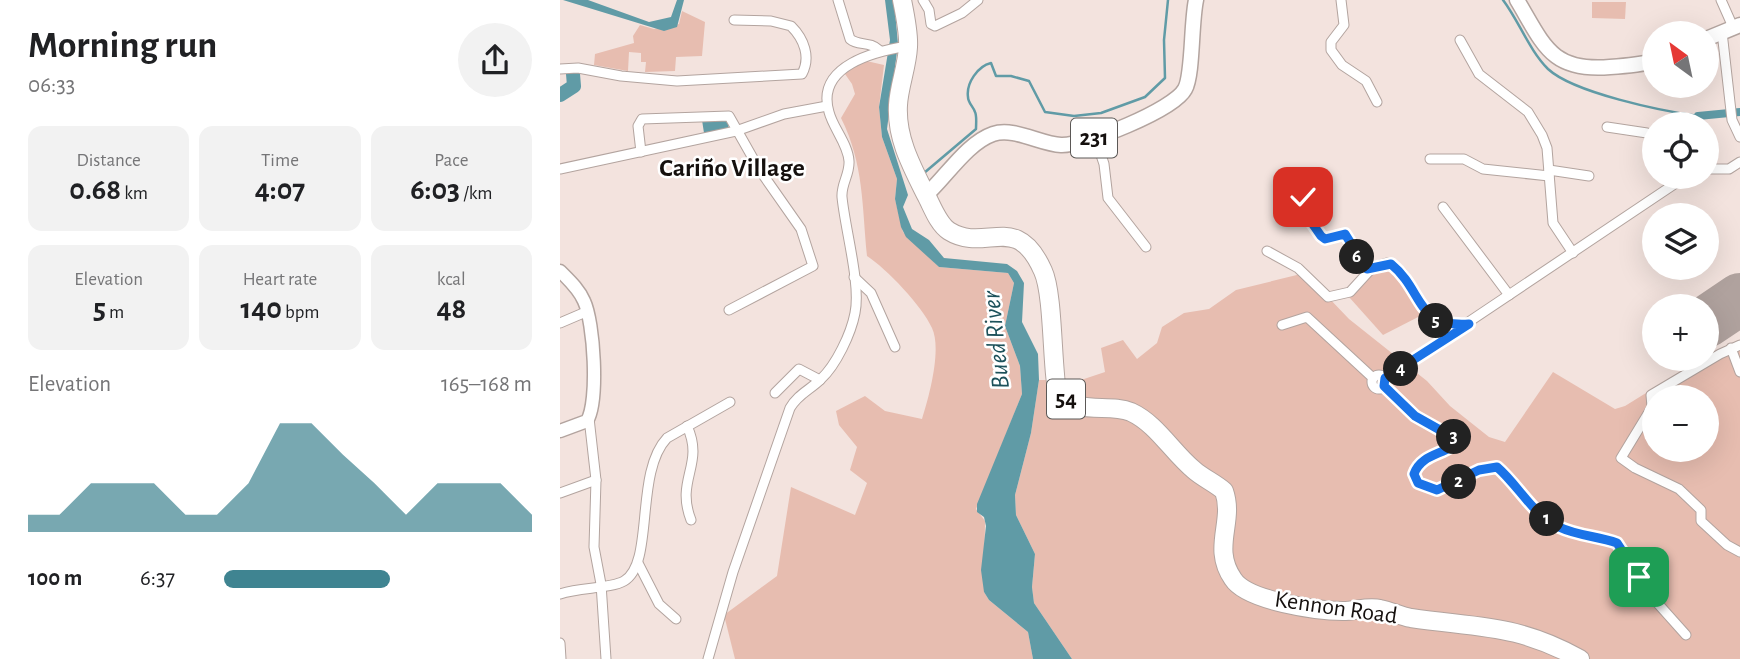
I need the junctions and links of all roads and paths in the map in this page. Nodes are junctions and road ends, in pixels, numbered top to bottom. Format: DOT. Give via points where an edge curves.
graph roads {
  1 [pos="838,0"];
  2 [pos="923,0"];
  3 [pos="978,0"];
  4 [pos="1196,0"];
  5 [pos="1341,0"];
  6 [pos="1517,0"];
  7 [pos="1721,0"];
  8 [pos="903,8"];
  9 [pos="734,20"];
  10 [pos="1732,28"];
  11 [pos="1460,40"];
  12 [pos="905,47"];
  13 [pos="883,49"];
  14 [pos="1642,62"];
  15 [pos="560,69"];
  16 [pos="1377,102"];
  17 [pos="827,106"];
  18 [pos="1607,127"];
  19 [pos="736,131"];
  20 [pos="1642,132"];
  21 [pos="1095,137"];
  22 [pos="1740,137"];
  23 [pos="641,152"];
  24 [pos="1430,159"];
  25 [pos="1740,162"];
  26 [pos="560,169"];
  27 [pos="1719,169"];
  28 [pos="1549,173"];
  29 [pos="1589,176"];
  30 [pos="920,182"];
  31 [pos="1667,189"];
  32 [pos="1303,197"];
  33 [pos="1443,207"];
  34 [pos="1146,247"];
  35 [pos="1266,251"];
  36 [pos="1573,253"];
  37 [pos="1371,269"];
  38 [pos="560,271"];
  39 [pos="853,278"];
  40 [pos="1509,295"];
  41 [pos="729,310"];
  42 [pos="588,311"];
  43 [pos="560,323"];
  44 [pos="1469,324"];
  45 [pos="1282,326"];
  46 [pos="895,347"];
  47 [pos="1736,347"];
  48 [pos="1740,372"];
  49 [pos="820,380"];
  50 [pos="1385,382"];
  51 [pos="775,393"];
  52 [pos="730,402"];
  53 [pos="589,418"];
  54 [pos="687,426"];
  55 [pos="560,431"];
  56 [pos="596,480"];
  57 [pos="560,493"];
  58 [pos="691,520"];
  59 [pos="1740,552"];
  60 [pos="638,563"];
  61 [pos="601,584"];
  62 [pos="560,594"];
  63 [pos="676,619"];
  64 [pos="1686,635"];
  65 [pos="560,643"];
  66 [pos="610,658"];
  67 [pos="561,659"];
  68 [pos="708,659"];
  69 [pos="1580,659"];
  1 -- 13 [label="street" via="850,39"];
  2 -- 3 [label="street" via="935,26"];
  2 -- 8 [label="street" via="918,8"];
  4 -- 21 [label="main road, 231" via="1186,89 1168,105"];
  5 -- 16 [label="street" via="1344,25 1331,42 1331,50 1342,65 1366,81"];
  6 -- 14 [label="main road" via="1550,54 1572,66 1585,69"];
  7 -- 10 [label="street"];
  8 -- 12 [label="highway, Kennon Road / 54"];
  9 -- 15 [label="street" via="791,26 806,54 802,74 677,81"];
  10 -- 22 [label="street" via="1730,103"];
  11 -- 28 [label="street" via="1479,74 1528,112 1547,148"];
  12 -- 13 [label="street"];
  12 -- 30 [label="highway, Kennon Road / 54" via="898,106 903,147"];
  13 -- 17 [label="street" via="851,62 830,88"];
  17 -- 19 [label="street" via="784,114"];
  17 -- 39 [label="street" via="849,159 842,196"];
  18 -- 20 [label="street"];
  19 -- 23 [label="street"];
  19 -- 23 [label="street" via="724,115 642,119 638,126"];
  19 -- 41 [label="street" via="801,229 813,265"];
  21 -- 30 [label="main road, 231" via="1069,145 993,134"];
  21 -- 34 [label="street" via="1108,198"];
  23 -- 26 [label="street"];
  24 -- 28 [label="street" via="1464,159 1483,169"];
  25 -- 27 [label="street"];
  28 -- 29 [label="street"];
  28 -- 36 [label="street" via="1553,223"];
  30 -- 69 [label="highway, Kennon Road / 54" via="949,231 1006,236 1029,246 1044,272 1050,297 1055,387 1060,397 1079,405 1129,411 1224,491 1223,557 1244,591 1321,610 1382,609 1408,618 1487,626 1545,640"];
  31 -- 36 [label="street"];
  32 -- 37 [label="street" via="1305,213 1321,236 1345,234 1357,257"];
  33 -- 40 [label="street"];
  35 -- 37 [label="street" via="1298,268 1328,297 1350,292"];
  36 -- 40 [label="street"];
  37 -- 44 [label="street" via="1391,264 1437,322"];
  38 -- 42 [label="main road" via="579,291"];
  39 -- 46 [label="street" via="871,293"];
  39 -- 49 [label="street" via="855,317"];
  40 -- 44 [label="street"];
  42 -- 43 [label="street"];
  42 -- 53 [label="main road"];
  44 -- 50 [label="street"];
  45 -- 50 [label="street" via="1307,317 1373,378 1379,375"];
  47 -- 48 [label="street"];
  47 -- 59 [label="street" via="1651,396 1651,407 1621,458 1692,499 1701,510 1701,521"];
  49 -- 51 [label="street" via="799,369"];
  49 -- 68 [label="street" via="790,408"];
  50 -- 64 [label="street" via="1415,416 1456,439 1422,460 1414,474 1418,483 1437,490 1479,470 1497,467 1533,509 1557,526 1617,543 1651,597"];
  52 -- 54 [label="street"];
  53 -- 55 [label="main road"];
  53 -- 56 [label="street"];
  54 -- 58 [label="street" via="695,449 684,498"];
  54 -- 60 [label="street" via="667,438 656,454 646,488"];
  56 -- 57 [label="street"];
  56 -- 61 [label="street" via="594,547"];
  60 -- 61 [label="street" via="622,582"];
  60 -- 63 [label="street" via="659,604"];
  61 -- 62 [label="street"];
  61 -- 66 [label="street"];
  65 -- 67 [label="street"];
}
